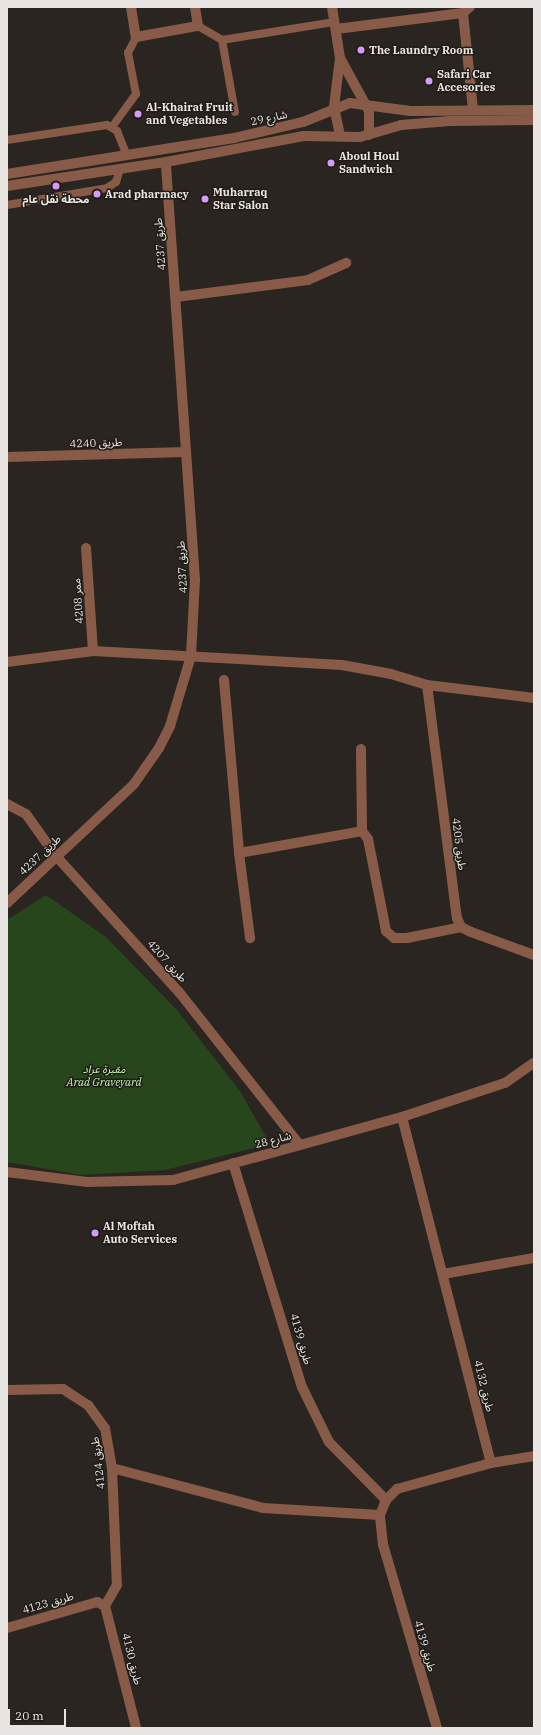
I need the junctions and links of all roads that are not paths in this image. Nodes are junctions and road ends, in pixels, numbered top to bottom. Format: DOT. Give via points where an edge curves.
graph roads {
  1 [pos="131,7"];
  2 [pos="195,7"];
  3 [pos="332,7"];
  4 [pos="466,10"];
  5 [pos="198,26"];
  6 [pos="335,26"];
  7 [pos="136,36"];
  8 [pos="222,40"];
  9 [pos="340,58"];
  10 [pos="366,103"];
  11 [pos="334,107"];
  12 [pos="473,109"];
  13 [pos="534,110"];
  14 [pos="235,112"];
  15 [pos="534,120"];
  16 [pos="112,127"];
  17 [pos="369,135"];
  18 [pos="340,136"];
  19 [pos="7,140"];
  20 [pos="164,151"];
  21 [pos="127,156"];
  22 [pos="166,162"];
  23 [pos="120,169"];
  24 [pos="7,174"];
  25 [pos="7,186"];
  26 [pos="7,205"];
  27 [pos="346,263"];
  28 [pos="176,297"];
  29 [pos="186,452"];
  30 [pos="7,457"];
  31 [pos="86,548"];
  32 [pos="93,651"];
  33 [pos="191,656"];
  34 [pos="7,662"];
  35 [pos="224,680"];
  36 [pos="427,685"];
  37 [pos="534,698"];
  38 [pos="360,749"];
  39 [pos="7,804"];
  40 [pos="362,831"];
  41 [pos="239,853"];
  42 [pos="56,856"];
  43 [pos="7,903"];
  44 [pos="461,927"];
  45 [pos="250,938"];
  46 [pos="534,955"];
  47 [pos="534,1063"];
  48 [pos="402,1117"];
  49 [pos="300,1144"];
  50 [pos="233,1163"];
  51 [pos="7,1172"];
  52 [pos="534,1258"];
  53 [pos="442,1274"];
  54 [pos="7,1390"];
  55 [pos="534,1456"];
  56 [pos="491,1462"];
  57 [pos="112,1468"];
  58 [pos="386,1500"];
  59 [pos="380,1515"];
  60 [pos="101,1604"];
  61 [pos="7,1628"];
  62 [pos="136,1728"];
  63 [pos="437,1728"];
  1 -- 7 [label="street"];
  2 -- 5 [label="street"];
  3 -- 6 [label="street"];
  4 -- 6 [label="street"];
  4 -- 12 [label="street"];
  5 -- 7 [label="street"];
  5 -- 8 [label="lane"];
  6 -- 8 [label="lane"];
  6 -- 9 [label="street"];
  7 -- 16 [label="lane" via="128,53 136,94"];
  8 -- 14 [label="lane"];
  9 -- 10 [label="street"];
  9 -- 11 [label="street"];
  10 -- 11 [label="street, شارع 29"];
  10 -- 12 [label="street, شارع 29" via="410,111"];
  10 -- 17 [label="street" via="370,119"];
  11 -- 18 [label="street"];
  11 -- 20 [label="street, شارع 29" via="294,125"];
  12 -- 13 [label="street, شارع 29"];
  15 -- 17 [label="street, شارع 29" via="411,123"];
  16 -- 19 [label="lane" via="97,125"];
  16 -- 21 [label="lane" via="120,137"];
  17 -- 18 [label="street, شارع 29"];
  18 -- 22 [label="street, شارع 29" via="304,136"];
  20 -- 21 [label="street, شارع 29"];
  20 -- 22 [label="street, طريق 4237"];
  21 -- 24 [label="street, شارع 29"];
  22 -- 23 [label="street, شارع 29"];
  22 -- 28 [label="street, طريق 4237"];
  23 -- 25 [label="street, شارع 29"];
  23 -- 26 [label="lane" via="116,182 107,188"];
  27 -- 28 [label="street" via="308,280"];
  28 -- 29 [label="street, طريق 4237"];
  29 -- 30 [label="street, طريق 4240"];
  29 -- 33 [label="street, طريق 4237" via="195,580"];
  31 -- 32 [label="street, ممر 4208"];
  32 -- 33 [label="street"];
  32 -- 34 [label="street"];
  33 -- 36 [label="street" via="342,665 391,674"];
  33 -- 42 [label="street, طريق 4237" via="178,703 159,748 134,784"];
  35 -- 41 [label="street"];
  36 -- 37 [label="street"];
  36 -- 44 [label="street, طريق 4205" via="457,918"];
  38 -- 40 [label="street"];
  39 -- 42 [label="street, طريق 4207" via="26,814"];
  40 -- 41 [label="street"];
  40 -- 44 [label="street" via="368,839 386,931 394,938 407,938"];
  41 -- 45 [label="street"];
  42 -- 43 [label="street, طريق 4237"];
  42 -- 49 [label="street, طريق 4207" via="179,992"];
  44 -- 46 [label="street"];
  47 -- 48 [label="street, شارع 28" via="505,1083"];
  48 -- 49 [label="street, شارع 28"];
  48 -- 53 [label="street, طريق 4132"];
  49 -- 50 [label="street, شارع 28"];
  50 -- 51 [label="street, شارع 28" via="173,1180 87,1182"];
  50 -- 58 [label="street, طريق 4139" via="302,1387 329,1442"];
  52 -- 53 [label="street"];
  53 -- 56 [label="street, طريق 4132"];
  54 -- 57 [label="street, طريق 4124" via="63,1389 88,1405 106,1428"];
  55 -- 56 [label="street"];
  56 -- 58 [label="street, طريق 4139" via="397,1489"];
  57 -- 59 [label="street" via="263,1508"];
  57 -- 60 [label="street, طريق 4124" via="117,1585"];
  58 -- 59 [label="street, طريق 4139"];
  59 -- 63 [label="street, طريق 4139" via="383,1545"];
  60 -- 61 [label="street, طريق 4123"];
  60 -- 62 [label="street, طريق 4130"];
}
